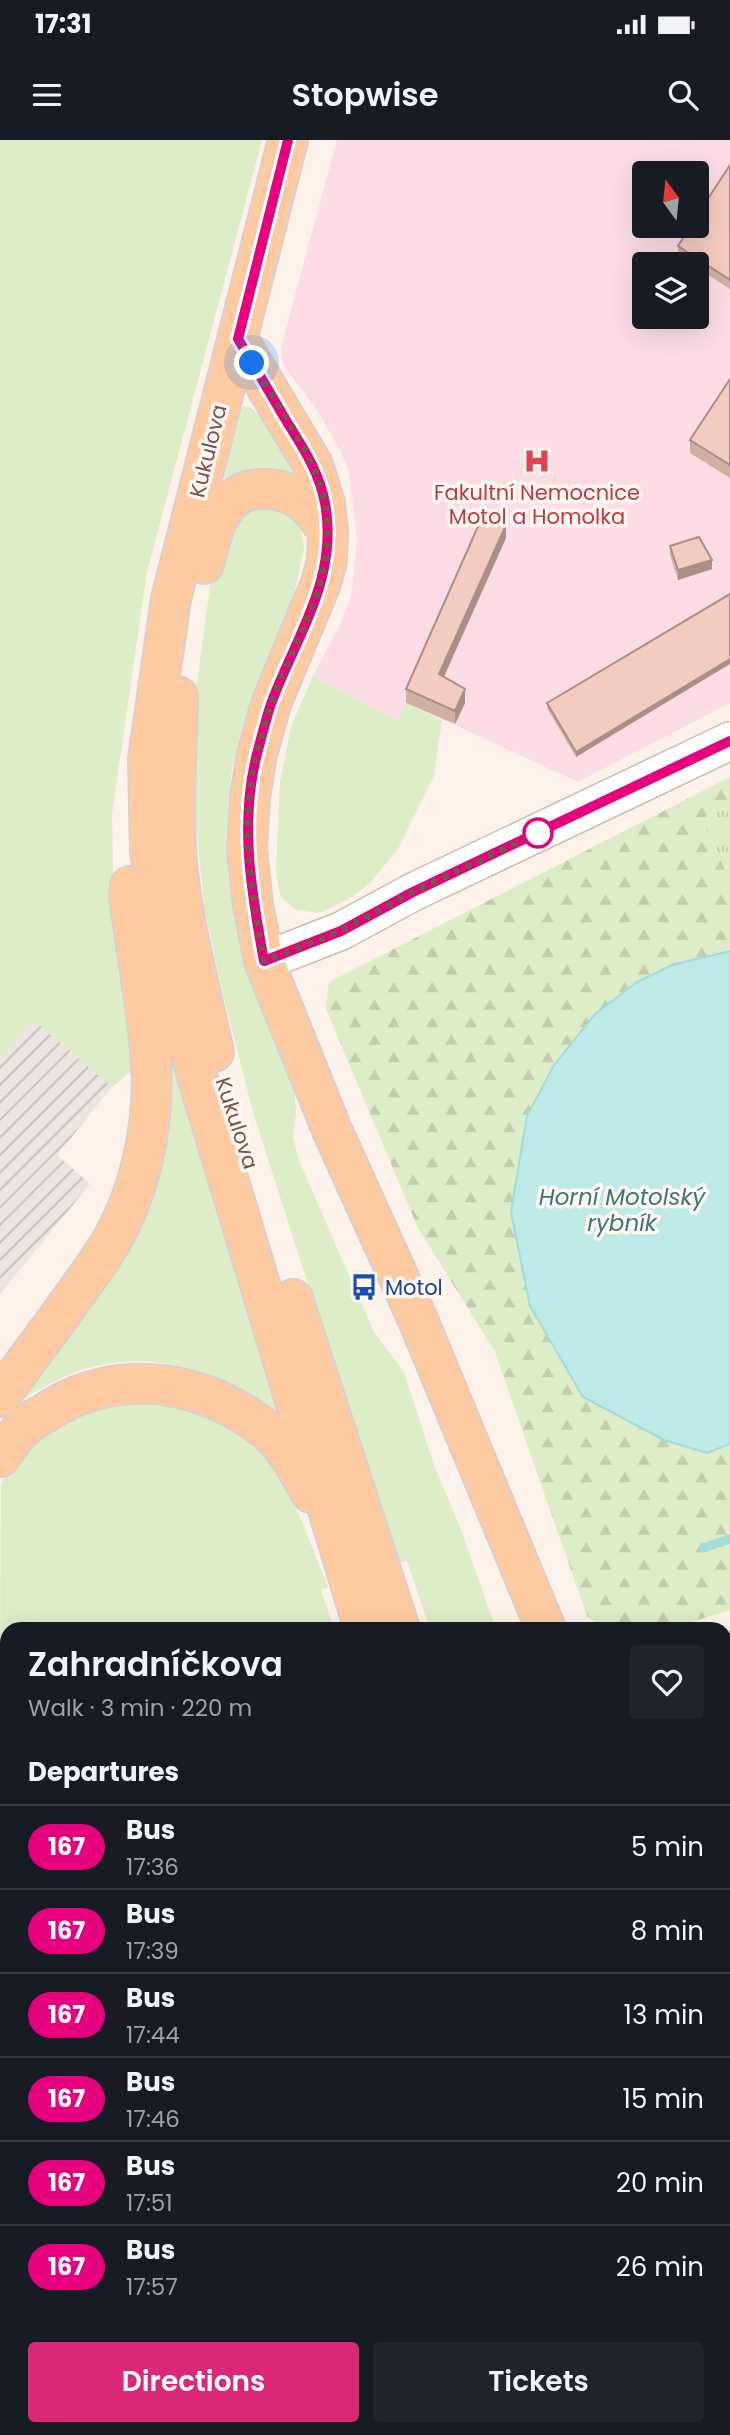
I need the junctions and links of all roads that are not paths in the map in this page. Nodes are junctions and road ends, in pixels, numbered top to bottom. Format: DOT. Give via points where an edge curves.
graph roads {
  1 [pos="288,140"];
  2 [pos="238,339"];
  3 [pos="328,531"];
  4 [pos="171,600"];
  5 [pos="178,696"];
  6 [pos="730,741"];
  7 [pos="148,759"];
  8 [pos="264,961"];
  9 [pos="0,1397"];
  10 [pos="0,1457"];
  11 [pos="333,1531"];
  12 [pos="523,1573"];
  13 [pos="364,1575"];
  14 [pos="364,1622"];
  15 [pos="395,1622"];
  16 [pos="522,1622"];
  17 [pos="543,1622"];
  18 [pos="554,1622"];
  1 -- 2 [label="main road, Kukulova"];
  2 -- 3 [label="main road" via="313,465"];
  2 -- 4 [label="main road, Kukulova"];
  3 -- 5 [label="main road" via="304,502 279,491 248,491 226,504 208,550"];
  3 -- 8 [label="main road" via="321,583 271,704 251,786 247,849"];
  4 -- 5 [label="main road, Kukulova"];
  4 -- 7 [label="main road, Kukulova"];
  5 -- 13 [label="main road, Kukulova" via="176,847 199,988"];
  6 -- 8 [label="street" via="341,931"];
  7 -- 9 [label="main road" via="133,839 129,896 151,1066 143,1153 107,1248"];
  7 -- 11 [label="main road, Kukulova" via="150,851 176,1006"];
  8 -- 12 [label="main road"];
  10 -- 11 [label="main road" via="23,1427 86,1392 147,1382 186,1388 222,1402 275,1438"];
  11 -- 13 [label="main road, Kukulova"];
  12 -- 16 [label="main road"];
  12 -- 17 [label="main road"];
  12 -- 18 [label="main road"];
  13 -- 14 [label="main road, Kukulova"];
  13 -- 15 [label="main road, Kukulova"];
}
